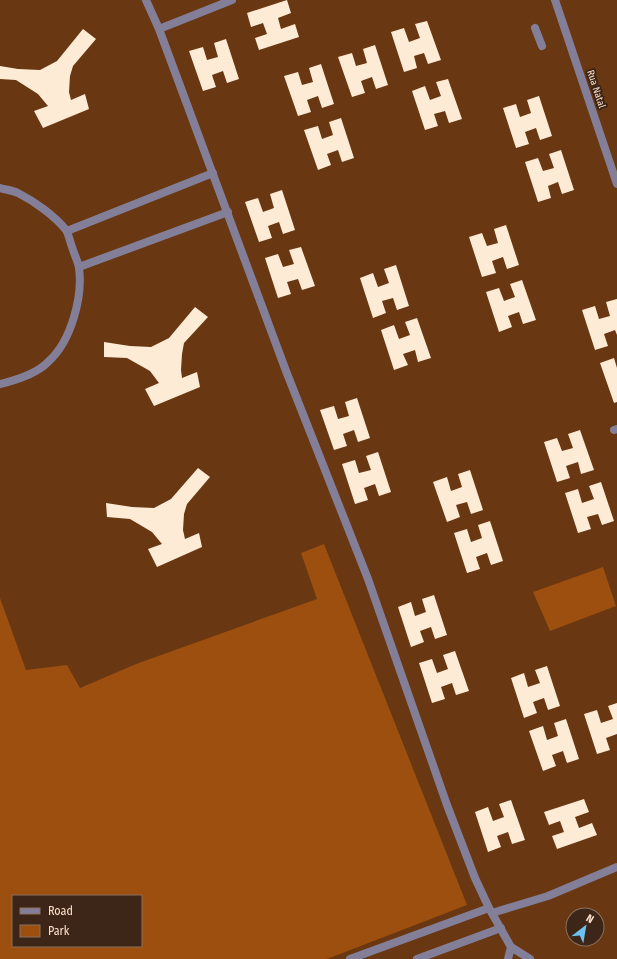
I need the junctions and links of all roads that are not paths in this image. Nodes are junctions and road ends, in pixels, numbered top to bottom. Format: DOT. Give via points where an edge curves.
graph roads {
  1 [pos="146,0"];
  2 [pos="232,0"];
  3 [pos="556,0"];
  4 [pos="535,28"];
  5 [pos="159,29"];
  6 [pos="542,46"];
  7 [pos="213,173"];
  8 [pos="617,184"];
  9 [pos="0,188"];
  10 [pos="228,212"];
  11 [pos="67,231"];
  12 [pos="79,268"];
  13 [pos="0,384"];
  14 [pos="617,867"];
  15 [pos="491,911"];
  16 [pos="500,928"];
  17 [pos="511,946"];
  18 [pos="350,959"];
  19 [pos="417,959"];
  20 [pos="508,959"];
  21 [pos="530,959"];
  1 -- 5 [label="street"];
  2 -- 5 [label="street"];
  3 -- 8 [label="street, Rua Natal"];
  4 -- 6 [label="street"];
  5 -- 7 [label="street"];
  7 -- 10 [label="street"];
  7 -- 11 [label="street"];
  9 -- 11 [label="street" via="16,192 32,202"];
  10 -- 12 [label="street"];
  10 -- 15 [label="street" via="286,371 368,579 447,805 475,878"];
  11 -- 12 [label="street"];
  12 -- 13 [label="street" via="74,318 59,351 37,370"];
  14 -- 15 [label="street" via="548,896"];
  15 -- 16 [label="street"];
  15 -- 18 [label="street"];
  16 -- 17 [label="street"];
  16 -- 19 [label="street"];
  17 -- 20 [label="street"];
  17 -- 21 [label="street"];
}
